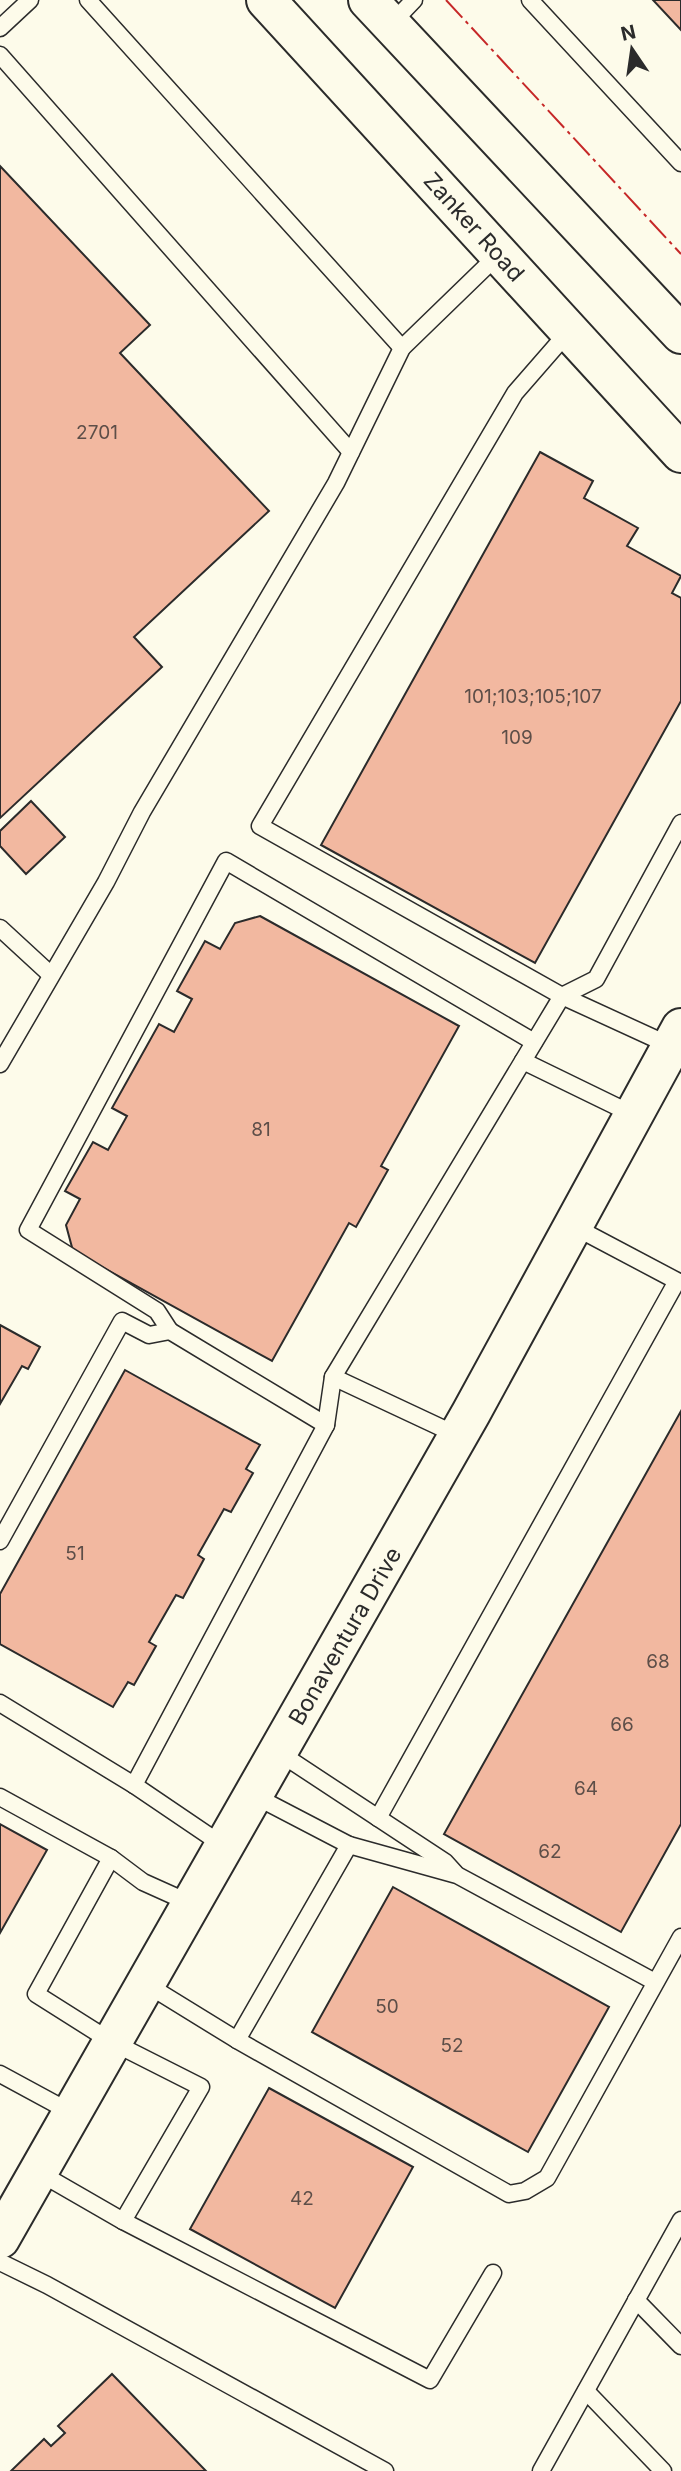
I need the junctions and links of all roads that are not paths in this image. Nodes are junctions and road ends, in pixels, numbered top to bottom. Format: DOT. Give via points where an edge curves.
graph roads {
  1 [pos="30,0"];
  2 [pos="88,0"];
  3 [pos="266,0"];
  4 [pos="539,3"];
  5 [pos="391,8"];
  6 [pos="0,28"];
  7 [pos="0,55"];
  8 [pos="681,163"];
  9 [pos="499,254"];
  10 [pos="569,331"];
  11 [pos="681,334"];
  12 [pos="402,348"];
  13 [pos="351,452"];
  14 [pos="681,453"];
  15 [pos="681,823"];
  16 [pos="0,928"];
  17 [pos="51,975"];
  18 [pos="562,996"];
  19 [pos="676,1037"];
  20 [pos="534,1042"];
  21 [pos="523,1061"];
  22 [pos="0,1063"];
  23 [pos="634,1115"];
  24 [pos="573,1226"];
  25 [pos="680,1279"];
  26 [pos="170,1331"];
  27 [pos="332,1377"];
  28 [pos="326,1426"];
  29 [pos="458,1436"];
  30 [pos="0,1541"];
  31 [pos="0,1703"];
  32 [pos="278,1752"];
  33 [pos="134,1785"];
  34 [pos="253,1795"];
  35 [pos="0,1797"];
  36 [pos="378,1818"];
  37 [pos="349,1845"];
  38 [pos="224,1846"];
  39 [pos="111,1858"];
  40 [pos="457,1875"];
  41 [pos="192,1904"];
  42 [pos="681,1937"];
  43 [pos="655,1982"];
  44 [pos="146,1984"];
  45 [pos="237,2040"];
  46 [pos="112,2042"];
  47 [pos="0,2074"];
  48 [pos="72,2113"];
  49 [pos="38,2172"];
  50 [pos="681,2220"];
  51 [pos="123,2221"];
  52 [pos="0,2239"];
  53 [pos="0,2262"];
  54 [pos="493,2273"];
  55 [pos="636,2300"];
  56 [pos="681,2346"];
  57 [pos="586,2391"];
  58 [pos="385,2471"];
  59 [pos="541,2471"];
  60 [pos="663,2471"];
  1 -- 6 [label="lane"];
  2 -- 12 [label="lane"];
  3 -- 9 [label="street, Zanker Road"];
  4 -- 8 [label="lane"];
  5 -- 11 [label="street"];
  7 -- 13 [label="lane"];
  9 -- 10 [label="street, Zanker Road"];
  9 -- 12 [label="lane"];
  10 -- 14 [label="street, Zanker Road"];
  10 -- 18 [label="lane" via="515,393 260,826"];
  12 -- 13 [label="lane"];
  13 -- 17 [label="lane"];
  15 -- 18 [label="lane" via="596,979"];
  16 -- 17 [label="lane"];
  17 -- 22 [label="lane"];
  18 -- 19 [label="lane"];
  18 -- 20 [label="lane"];
  19 -- 23 [label="street, Bonaventura Drive"];
  20 -- 21 [label="lane"];
  20 -- 26 [label="lane" via="226,861 28,1230 157,1311"];
  21 -- 23 [label="lane"];
  21 -- 27 [label="lane"];
  23 -- 24 [label="street, Bonaventura Drive"];
  24 -- 25 [label="lane"];
  24 -- 29 [label="street, Bonaventura Drive"];
  25 -- 36 [label="lane"];
  26 -- 28 [label="lane"];
  26 -- 30 [label="lane" via="149,1335 122,1321"];
  27 -- 28 [label="lane"];
  27 -- 29 [label="lane"];
  28 -- 33 [label="lane"];
  29 -- 32 [label="street, Bonaventura Drive"];
  31 -- 33 [label="lane"];
  32 -- 34 [label="street, Bonaventura Drive"];
  32 -- 36 [label="lane"];
  33 -- 38 [label="lane"];
  34 -- 37 [label="lane"];
  34 -- 38 [label="street, Bonaventura Drive"];
  35 -- 39 [label="lane"];
  36 -- 40 [label="lane" via="445,1862"];
  37 -- 40 [label="lane"];
  37 -- 45 [label="lane"];
  38 -- 41 [label="street, Bonaventura Drive"];
  39 -- 41 [label="lane" via="143,1882"];
  39 -- 46 [label="lane" via="36,1994"];
  40 -- 43 [label="lane"];
  41 -- 44 [label="street, Bonaventura Drive"];
  42 -- 43 [label="lane"];
  43 -- 45 [label="lane" via="547,2178 509,2194"];
  44 -- 45 [label="lane"];
  44 -- 46 [label="street, Bonaventura Drive"];
  46 -- 48 [label="street, Bonaventura Drive"];
  46 -- 51 [label="lane" via="201,2087"];
  47 -- 48 [label="lane"];
  48 -- 49 [label="street, Bonaventura Drive"];
  49 -- 51 [label="lane"];
  49 -- 52 [label="street, Bonaventura Drive"];
  50 -- 55 [label="lane"];
  51 -- 54 [label="lane" via="430,2380"];
  53 -- 58 [label="lane"];
  55 -- 56 [label="lane"];
  55 -- 57 [label="lane"];
  57 -- 59 [label="lane"];
  57 -- 60 [label="lane"];
}
